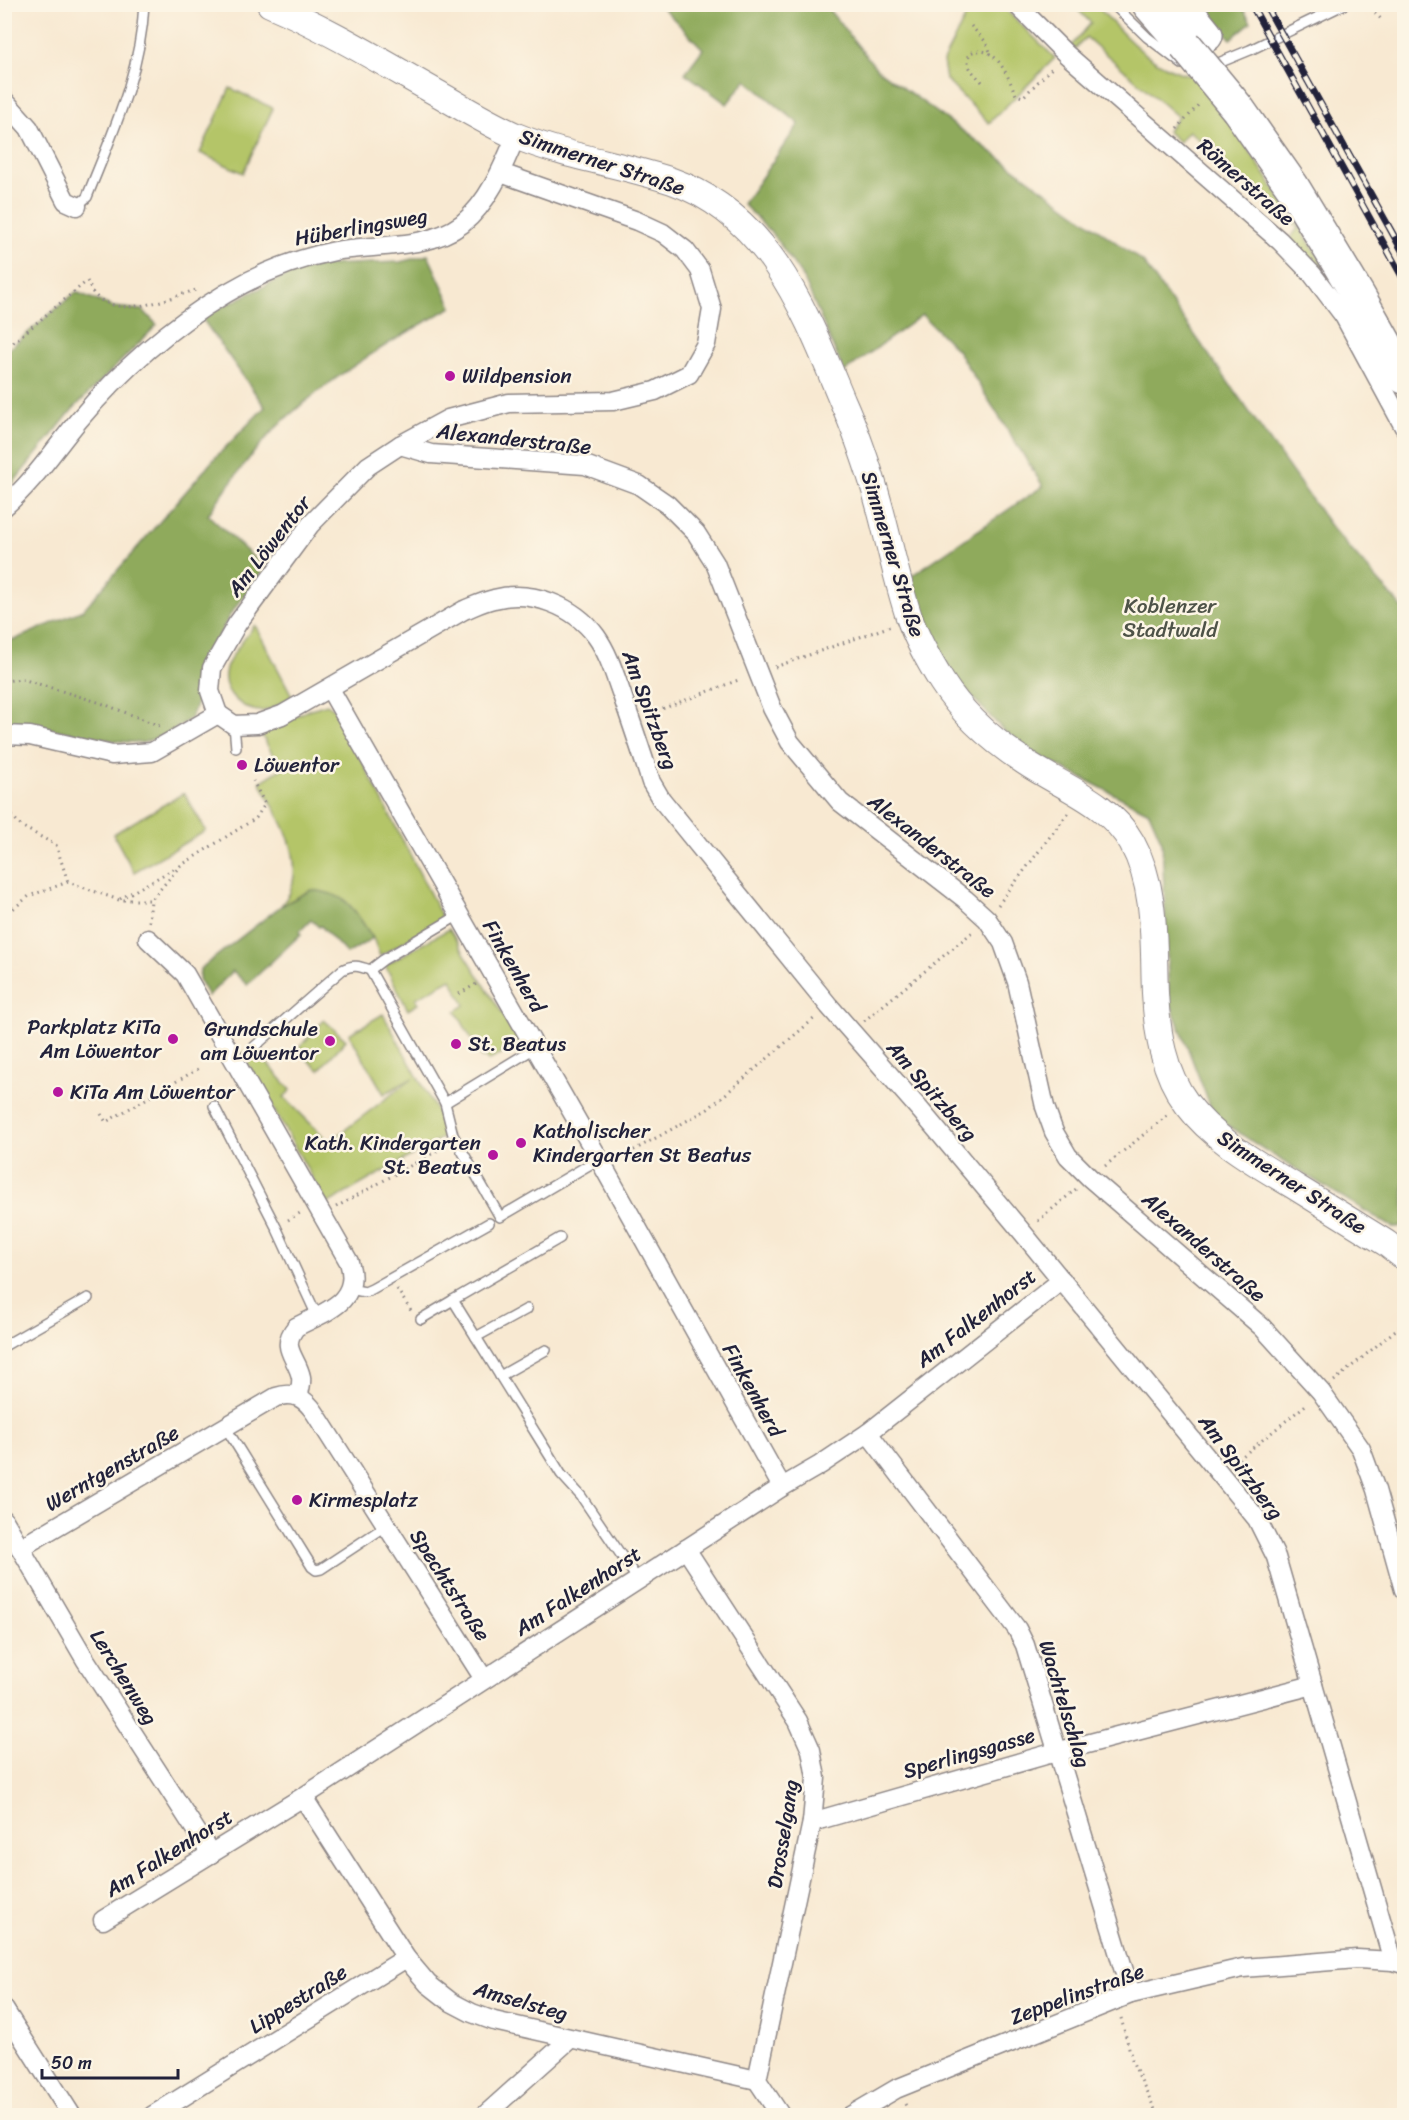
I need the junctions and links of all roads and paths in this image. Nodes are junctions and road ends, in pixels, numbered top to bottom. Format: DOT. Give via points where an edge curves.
graph roads {
  1 [pos="144,4"];
  2 [pos="270,4"];
  3 [pos="1017,4"];
  4 [pos="1113,4"];
  5 [pos="1149,4"];
  6 [pos="1181,4"];
  7 [pos="1345,4"];
  8 [pos="1367,4"];
  9 [pos="1381,19"];
  10 [pos="970,26"];
  11 [pos="1195,40"];
  12 [pos="991,54"];
  13 [pos="1066,54"];
  14 [pos="982,82"];
  15 [pos="1205,97"];
  16 [pos="4,100"];
  17 [pos="1247,103"];
  18 [pos="516,136"];
  19 [pos="1166,142"];
  20 [pos="501,173"];
  21 [pos="77,206"];
  22 [pos="198,289"];
  23 [pos="1404,332"];
  24 [pos="4,350"];
  25 [pos="1404,377"];
  26 [pos="1404,427"];
  27 [pos="400,445"];
  28 [pos="4,507"];
  29 [pos="881,629"];
  30 [pos="759,673"];
  31 [pos="4,681"];
  32 [pos="330,689"];
  33 [pos="218,714"];
  34 [pos="630,720"];
  35 [pos="234,725"];
  36 [pos="4,735"];
  37 [pos="180,735"];
  38 [pos="236,748"];
  39 [pos="254,781"];
  40 [pos="4,806"];
  41 [pos="180,866"];
  42 [pos="68,882"];
  43 [pos="119,900"];
  44 [pos="459,915"];
  45 [pos="4,916"];
  46 [pos="148,939"];
  47 [pos="370,970"];
  48 [pos="904,988"];
  49 [pos="829,1006"];
  50 [pos="851,1032"];
  51 [pos="254,1047"];
  52 [pos="536,1048"];
  53 [pos="198,1069"];
  54 [pos="445,1103"];
  55 [pos="214,1106"];
  56 [pos="101,1114"];
  57 [pos="456,1141"];
  58 [pos="602,1163"];
  59 [pos="318,1210"];
  60 [pos="489,1223"];
  61 [pos="276,1227"];
  62 [pos="560,1238"];
  63 [pos="1404,1257"];
  64 [pos="391,1279"];
  65 [pos="1062,1280"];
  66 [pos="350,1289"];
  67 [pos="88,1298"];
  68 [pos="453,1300"];
  69 [pos="527,1309"];
  70 [pos="317,1316"];
  71 [pos="421,1319"];
  72 [pos="1404,1323"];
  73 [pos="476,1337"];
  74 [pos="4,1346"];
  75 [pos="546,1350"];
  76 [pos="500,1376"];
  77 [pos="1321,1392"];
  78 [pos="298,1396"];
  79 [pos="226,1428"];
  80 [pos="868,1433"];
  81 [pos="1221,1474"];
  82 [pos="782,1487"];
  83 [pos="4,1520"];
  84 [pos="386,1526"];
  85 [pos="20,1548"];
  86 [pos="686,1549"];
  87 [pos="638,1580"];
  88 [pos="1404,1590"];
  89 [pos="484,1679"];
  90 [pos="1313,1684"];
  91 [pos="1056,1752"];
  92 [pos="303,1797"];
  93 [pos="812,1822"];
  94 [pos="211,1854"];
  95 [pos="103,1920"];
  96 [pos="406,1958"];
  97 [pos="1399,1963"];
  98 [pos="1123,1996"];
  99 [pos="4,2009"];
  100 [pos="570,2039"];
  101 [pos="757,2080"];
  102 [pos="72,2115"];
  103 [pos="152,2115"];
  104 [pos="484,2115"];
  105 [pos="781,2115"];
  106 [pos="850,2115"];
  107 [pos="1158,2115"];
  1 -- 21 [label="lane" via="143,33 128,96 87,197"];
  2 -- 18 [label="street, Simmerner Straße" via="340,38"];
  3 -- 13 [label="street, Römerstraße"];
  4 -- 7 [label="lane" via="1182,64 1216,64"];
  5 -- 11 [label="highway"];
  6 -- 11 [label="highway"];
  8 -- 9 [label="path"];
  10 -- 12 [label="path" via="986,42"];
  11 -- 17 [label="highway, bridge"];
  12 -- 13 [label="path" via="1004,69 1016,95 1023,97"];
  12 -- 14 [label="path" via="977,50 968,59 968,67"];
  13 -- 19 [label="street, Römerstraße"];
  15 -- 19 [label="path"];
  16 -- 21 [label="street" via="29,128 66,201"];
  17 -- 23 [label="highway" via="1308,170"];
  17 -- 25 [label="highway"];
  18 -- 20 [label="street, Hüberlingsweg"];
  18 -- 63 [label="street, Simmerner Straße" via="674,182 737,218 766,248 792,289 845,405 874,486 910,620 945,687 993,740 1082,794 1120,826 1131,842 1143,867 1151,905 1156,1022 1166,1064 1185,1101 1207,1127 1249,1159"];
  19 -- 26 [label="street, Römerstraße" via="1280,241 1312,274 1344,315"];
  20 -- 27 [label="street, Am Löwentor" via="637,221 663,233 685,250 700,270 712,309 706,344 689,374 656,391 613,401 509,403 448,419"];
  20 -- 28 [label="street, Hüberlingsweg" via="469,216 443,234 399,245 298,259 225,294 167,334 118,376"];
  22 -- 24 [label="path" via="137,307 115,305 96,297 87,281"];
  27 -- 30 [label="street, Alexanderstraße" via="431,454 585,465 639,484 696,533 715,563"];
  27 -- 33 [label="street, Am Löwentor" via="368,466 310,525 237,624 212,668 210,691"];
  29 -- 30 [label="path"];
  30 -- 34 [label="path"];
  30 -- 77 [label="street, Alexanderstraße" via="790,742 840,802 965,899 987,919 1003,943 1017,982 1045,1107 1068,1156 1262,1327"];
  31 -- 37 [label="path" via="22,679 101,703"];
  32 -- 34 [label="street, Am Spitzberg" via="464,610 495,599 520,596 561,608 596,637 609,660"];
  32 -- 35 [label="street, Am Spitzberg" via="258,724"];
  32 -- 44 [label="street, Finkenherd"];
  33 -- 35 [label="street"];
  33 -- 37 [label="street"];
  34 -- 49 [label="street, Am Spitzberg" via="660,799"];
  35 -- 38 [label="lane"];
  36 -- 37 [label="street" via="30,736 112,755 152,752"];
  39 -- 41 [label="path" via="265,804 256,818"];
  40 -- 42 [label="path" via="21,826 56,846"];
  41 -- 43 [label="path"];
  41 -- 43 [label="path" via="151,900"];
  42 -- 43 [label="path"];
  42 -- 45 [label="path" via="29,896"];
  44 -- 47 [label="lane"];
  44 -- 52 [label="street, Finkenherd"];
  46 -- 59 [label="street" via="185,974"];
  47 -- 51 [label="lane" via="358,965 342,969"];
  47 -- 54 [label="lane"];
  48 -- 50 [label="path"];
  49 -- 50 [label="street, Am Spitzberg"];
  49 -- 58 [label="path" via="708,1109"];
  50 -- 65 [label="street, Am Spitzberg"];
  52 -- 54 [label="lane"];
  52 -- 58 [label="street, Finkenherd"];
  53 -- 56 [label="path" via="106,1122"];
  54 -- 57 [label="lane"];
  55 -- 61 [label="lane"];
  57 -- 58 [label="lane" via="500,1217"];
  57 -- 59 [label="path"];
  58 -- 82 [label="street, Finkenherd"];
  59 -- 61 [label="path"];
  59 -- 66 [label="street" via="349,1262"];
  60 -- 64 [label="lane"];
  61 -- 70 [label="lane"];
  62 -- 68 [label="lane"];
  64 -- 66 [label="lane" via="365,1292"];
  64 -- 71 [label="path" via="415,1318"];
  65 -- 80 [label="street, Am Falkenhorst"];
  65 -- 81 [label="street, Am Spitzberg"];
  66 -- 70 [label="street" via="343,1300"];
  67 -- 74 [label="lane"];
  68 -- 71 [label="lane"];
  68 -- 73 [label="lane"];
  69 -- 73 [label="lane"];
  70 -- 78 [label="street" via="296,1328 288,1341 302,1380"];
  72 -- 77 [label="path"];
  73 -- 76 [label="lane"];
  75 -- 76 [label="lane"];
  76 -- 87 [label="lane" via="561,1474 581,1496"];
  77 -- 81 [label="path"];
  77 -- 88 [label="street, Alexanderstraße" via="1361,1449"];
  78 -- 79 [label="street" via="276,1397"];
  78 -- 84 [label="street, Spechtstraße" via="310,1406"];
  79 -- 84 [label="lane" via="316,1570"];
  79 -- 85 [label="street, Werntgenstraße"];
  80 -- 82 [label="street, Am Falkenhorst"];
  80 -- 91 [label="street, Wachtelschlag" via="1017,1629"];
  81 -- 90 [label="street, Am Spitzberg" via="1257,1519 1276,1557"];
  82 -- 86 [label="street, Am Falkenhorst"];
  83 -- 85 [label="street, Lerchenweg"];
  84 -- 89 [label="street, Spechtstraße"];
  85 -- 94 [label="street, Lerchenweg" via="84,1659"];
  86 -- 87 [label="street, Am Falkenhorst"];
  86 -- 93 [label="street, Drosselgang" via="798,1721 811,1750 816,1778"];
  87 -- 89 [label="street, Am Falkenhorst"];
  89 -- 92 [label="street, Am Falkenhorst"];
  90 -- 91 [label="street, Sperlingsgasse"];
  90 -- 97 [label="street, Am Spitzberg"];
  91 -- 93 [label="street, Sperlingsgasse"];
  91 -- 98 [label="street, Wachtelschlag"];
  92 -- 94 [label="street, Am Falkenhorst"];
  92 -- 96 [label="street, Amselsteg"];
  93 -- 101 [label="street, Drosselgang"];
  94 -- 95 [label="street, Am Falkenhorst"];
  96 -- 100 [label="street, Amselsteg" via="428,1984 472,2013"];
  96 -- 103 [label="street, Lippestraße"];
  97 -- 98 [label="street, Zeppelinstraße" via="1357,1959 1243,1968"];
  98 -- 106 [label="street, Zeppelinstraße" via="896,2089"];
  98 -- 107 [label="path" via="1133,2063"];
  99 -- 102 [label="street"];
  100 -- 101 [label="street, Amselsteg"];
  100 -- 104 [label="street"];
  101 -- 105 [label="street"];
}
